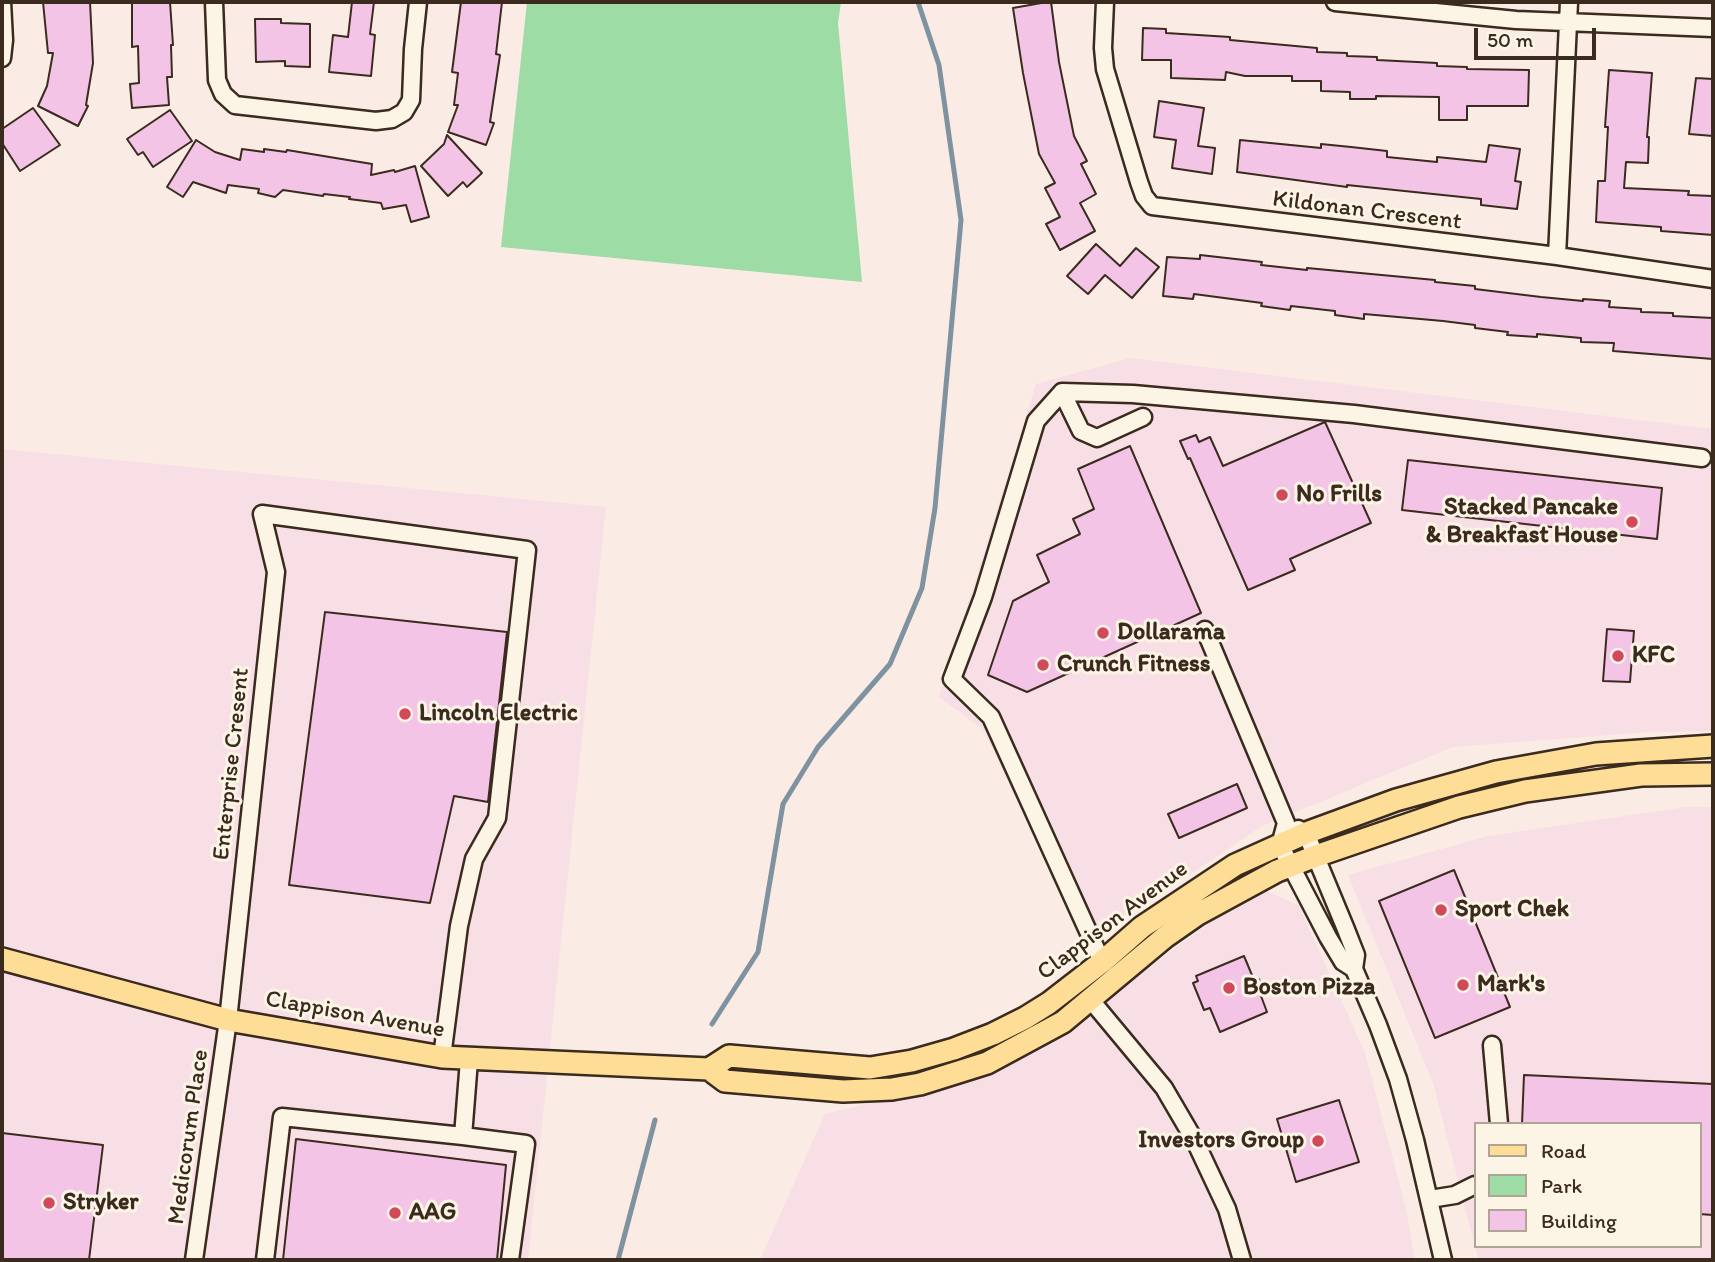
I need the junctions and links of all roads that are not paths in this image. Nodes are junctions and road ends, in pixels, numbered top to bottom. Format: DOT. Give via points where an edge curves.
graph roads {
  1 [pos="2,2"];
  2 [pos="214,2"];
  3 [pos="418,2"];
  4 [pos="1105,2"];
  5 [pos="1337,2"];
  6 [pos="1569,2"];
  7 [pos="1568,22"];
  8 [pos="1713,28"];
  9 [pos="2,58"];
  10 [pos="1557,256"];
  11 [pos="1713,279"];
  12 [pos="1062,392"];
  13 [pos="1143,417"];
  14 [pos="1702,458"];
  15 [pos="1205,630"];
  16 [pos="1713,746"];
  17 [pos="1713,774"];
  18 [pos="1286,823"];
  19 [pos="1306,833"];
  20 [pos="1280,845"];
  21 [pos="1316,856"];
  22 [pos="1291,866"];
  23 [pos="2,960"];
  24 [pos="1102,962"];
  25 [pos="1354,969"];
  26 [pos="1090,999"];
  27 [pos="228,1020"];
  28 [pos="965,1045"];
  29 [pos="1492,1045"];
  30 [pos="442,1057"];
  31 [pos="469,1060"];
  32 [pos="808,1063"];
  33 [pos="971,1068"];
  34 [pos="709,1069"];
  35 [pos="805,1087"];
  36 [pos="1499,1122"];
  37 [pos="463,1136"];
  38 [pos="1474,1186"];
  39 [pos="1430,1199"];
  40 [pos="194,1260"];
  41 [pos="265,1260"];
  42 [pos="510,1260"];
  43 [pos="1242,1260"];
  44 [pos="1443,1260"];
  1 -- 9 [label="street"];
  2 -- 3 [label="street" via="217,80 235,105 376,121 404,112 411,100"];
  4 -- 10 [label="street, Kildonan Crescent" via="1102,48 1107,79 1139,182 1152,206"];
  5 -- 7 [label="street"];
  6 -- 7 [label="street"];
  7 -- 8 [label="street"];
  7 -- 10 [label="street"];
  10 -- 11 [label="street"];
  12 -- 13 [label="street" via="1081,431 1097,438"];
  12 -- 14 [label="street" via="1353,414"];
  12 -- 24 [label="street" via="1036,421 983,597 952,679 991,718"];
  15 -- 18 [label="street"];
  16 -- 19 [label="main road, Clappison Avenue" via="1596,754 1496,772 1396,800"];
  17 -- 21 [label="main road, Clappison Avenue" via="1641,775 1524,791 1459,807"];
  18 -- 19 [label="street"];
  18 -- 20 [label="street"];
  19 -- 20 [label="main road, Clappison Avenue"];
  19 -- 21 [label="street"];
  20 -- 22 [label="street"];
  20 -- 24 [label="main road, Clappison Avenue" via="1205,883"];
  21 -- 22 [label="main road, Clappison Avenue"];
  21 -- 25 [label="street" via="1356,955"];
  22 -- 25 [label="street" via="1328,937"];
  22 -- 26 [label="main road, Clappison Avenue" via="1198,915"];
  23 -- 27 [label="main road, Clappison Avenue"];
  24 -- 28 [label="main road, Clappison Avenue" via="1025,1018"];
  25 -- 39 [label="street" via="1398,1079"];
  26 -- 33 [label="main road, Clappison Avenue" via="1063,1022"];
  26 -- 43 [label="street" via="1164,1088 1195,1141 1227,1209"];
  27 -- 30 [label="main road, Clappison Avenue"];
  27 -- 30 [label="street, Enterprise Cresent" via="276,572 262,514 527,550 497,818 474,859 458,926"];
  27 -- 40 [label="street, Medicorum Place"];
  28 -- 32 [label="main road, Clappison Avenue" via="870,1068"];
  28 -- 33 [label="main road"];
  29 -- 36 [label="street"];
  30 -- 31 [label="main road, Clappison Avenue"];
  31 -- 34 [label="main road, Clappison Avenue"];
  31 -- 37 [label="street"];
  32 -- 34 [label="main road, Clappison Avenue" via="729,1056"];
  32 -- 35 [label="main road"];
  33 -- 35 [label="main road, Clappison Avenue" via="892,1089"];
  34 -- 35 [label="main road, Clappison Avenue" via="725,1081"];
  37 -- 41 [label="street" via="282,1117"];
  37 -- 42 [label="street" via="526,1144"];
  38 -- 39 [label="street" via="1455,1195"];
  39 -- 44 [label="street"];
}
